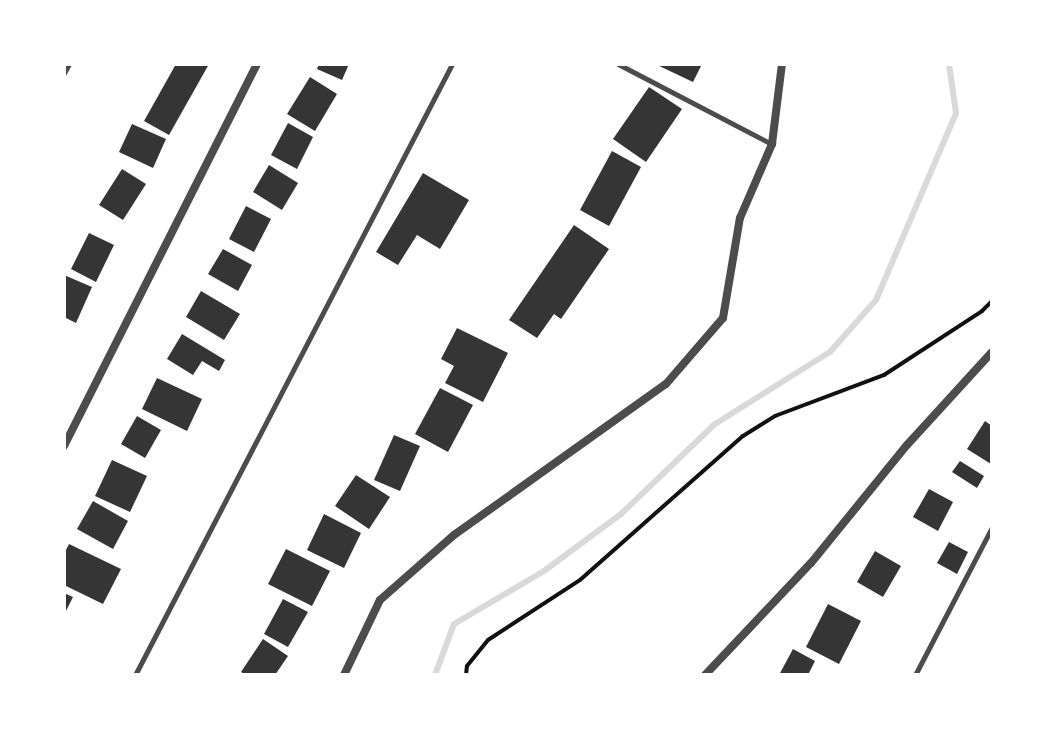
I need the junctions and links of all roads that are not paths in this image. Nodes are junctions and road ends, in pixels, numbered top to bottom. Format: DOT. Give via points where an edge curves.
graph roads {
  1 [pos="69,64"];
  2 [pos="257,64"];
  3 [pos="452,64"];
  4 [pos="618,64"];
  5 [pos="782,64"];
  6 [pos="64,73"];
  7 [pos="772,144"];
  8 [pos="992,352"];
  9 [pos="64,446"];
  10 [pos="992,527"];
  11 [pos="135,675"];
  12 [pos="344,675"];
  13 [pos="705,675"];
  14 [pos="915,675"];
  1 -- 6 [label="lane"];
  2 -- 9 [label="street"];
  3 -- 11 [label="lane"];
  4 -- 7 [label="lane"];
  5 -- 7 [label="street"];
  7 -- 12 [label="street" via="740,218 723,318 666,384 454,535 380,600"];
  8 -- 13 [label="street" via="811,563"];
  10 -- 14 [label="lane"];
}
